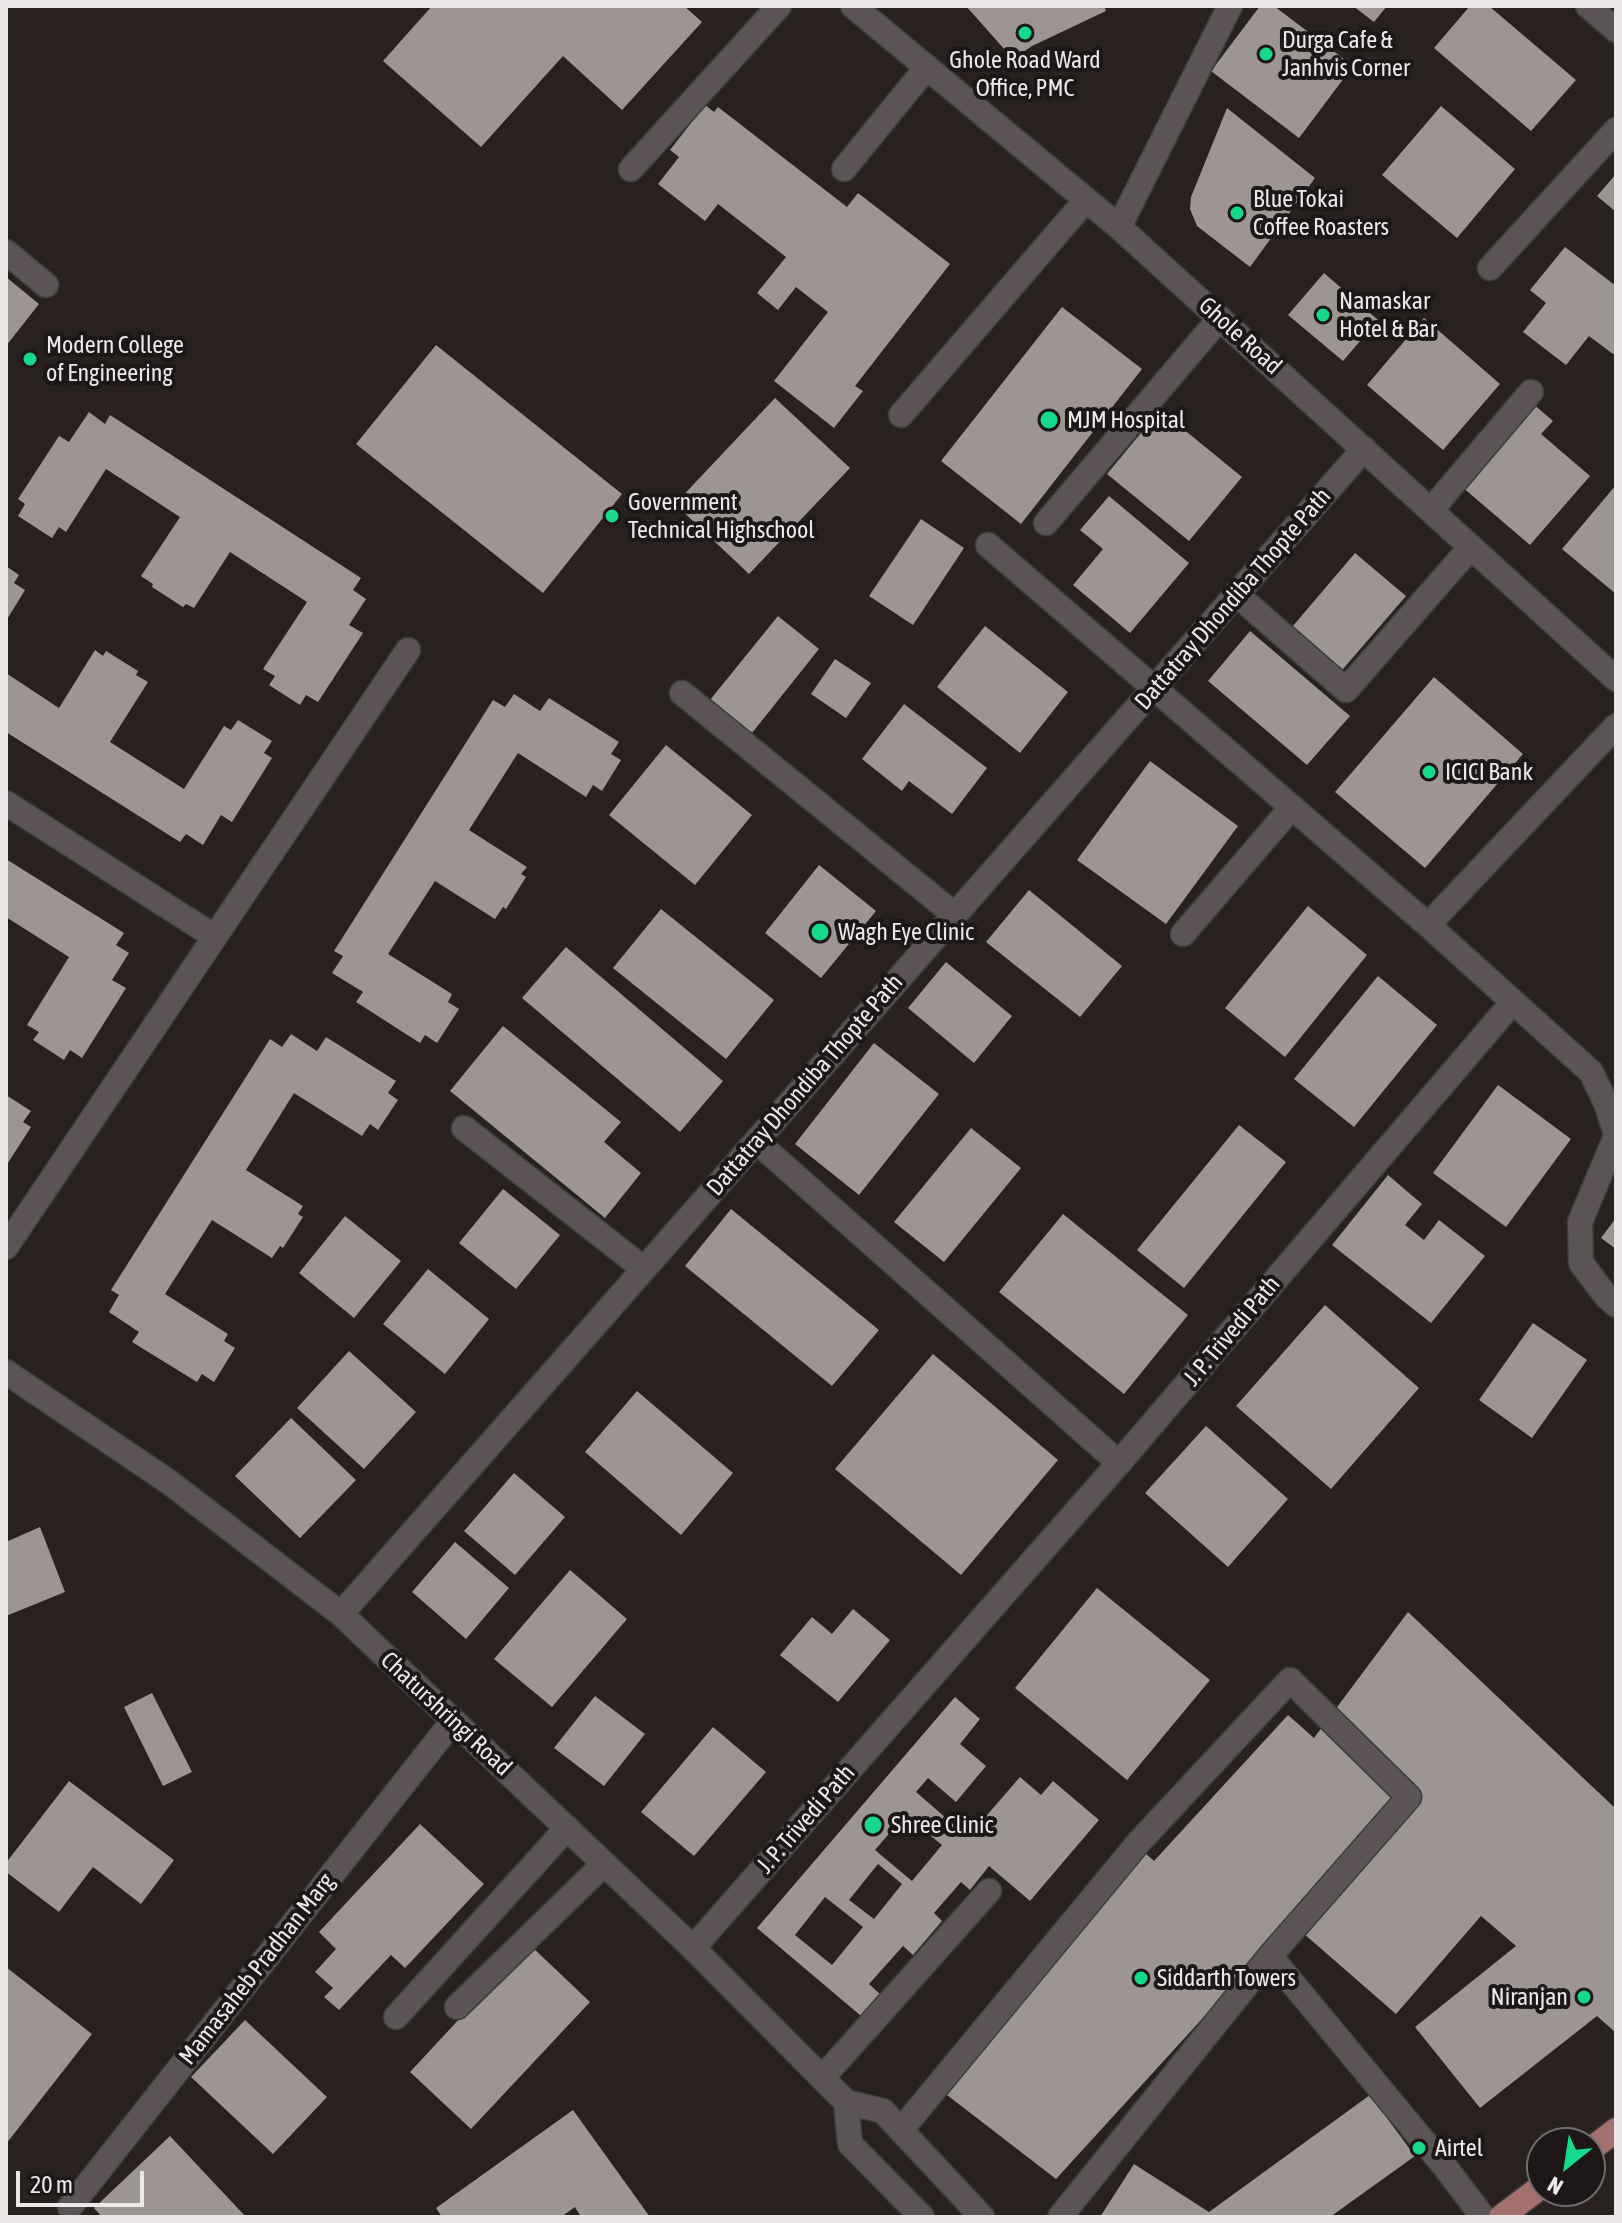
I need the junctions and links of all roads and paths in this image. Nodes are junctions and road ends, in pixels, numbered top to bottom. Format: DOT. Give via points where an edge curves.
graph roads {
  1 [pos="779,6"];
  2 [pos="853,6"];
  3 [pos="1230,6"];
  4 [pos="1588,6"];
  5 [pos="1616,30"];
  6 [pos="927,67"];
  7 [pos="1616,130"];
  8 [pos="631,169"];
  9 [pos="844,169"];
  10 [pos="1086,200"];
  11 [pos="1119,227"];
  12 [pos="6,252"];
  13 [pos="1490,268"];
  14 [pos="46,285"];
  15 [pos="1220,318"];
  16 [pos="1531,392"];
  17 [pos="901,415"];
  18 [pos="1364,449"];
  19 [pos="1431,510"];
  20 [pos="1046,523"];
  21 [pos="988,545"];
  22 [pos="1471,547"];
  23 [pos="1236,594"];
  24 [pos="408,650"];
  25 [pos="1616,679"];
  26 [pos="1154,688"];
  27 [pos="682,693"];
  28 [pos="1616,726"];
  29 [pos="6,803"];
  30 [pos="1292,807"];
  31 [pos="955,915"];
  32 [pos="1428,925"];
  33 [pos="1183,934"];
  34 [pos="215,937"];
  35 [pos="1512,1003"];
  36 [pos="464,1128"];
  37 [pos="1616,1135"];
  38 [pos="756,1141"];
  39 [pos="6,1247"];
  40 [pos="644,1269"];
  41 [pos="1616,1305"];
  42 [pos="6,1372"];
  43 [pos="1119,1463"];
  44 [pos="341,1614"];
  45 [pos="453,1721"];
  46 [pos="567,1828"];
  47 [pos="604,1864"];
  48 [pos="989,1891"];
  49 [pos="693,1948"];
  50 [pos="1270,1956"];
  51 [pos="457,2007"];
  52 [pos="396,2017"];
  53 [pos="823,2077"];
  54 [pos="846,2102"];
  55 [pos="901,2130"];
  56 [pos="1526,2198"];
  57 [pos="66,2212"];
  58 [pos="922,2217"];
  59 [pos="982,2217"];
  60 [pos="1060,2217"];
  61 [pos="1483,2217"];
  62 [pos="1501,2217"];
  1 -- 8 [label="street"];
  2 -- 6 [label="street, Ghole Road"];
  3 -- 11 [label="street"];
  4 -- 5 [label="street"];
  6 -- 9 [label="street"];
  6 -- 10 [label="street, Ghole Road"];
  7 -- 13 [label="street"];
  10 -- 11 [label="street, Ghole Road"];
  10 -- 17 [label="street"];
  11 -- 15 [label="street, Ghole Road"];
  12 -- 14 [label="street"];
  15 -- 18 [label="street, Ghole Road"];
  15 -- 20 [label="street"];
  16 -- 19 [label="street"];
  18 -- 19 [label="street, Ghole Road"];
  18 -- 23 [label="street, Dattatray Dhondiba Thopte Path"];
  19 -- 22 [label="street, Ghole Road"];
  21 -- 26 [label="street"];
  22 -- 23 [label="street" via="1346,690"];
  22 -- 25 [label="street, Ghole Road"];
  23 -- 26 [label="street, Dattatray Dhondiba Thopte Path"];
  24 -- 34 [label="street"];
  26 -- 30 [label="street"];
  26 -- 31 [label="street, Dattatray Dhondiba Thopte Path"];
  27 -- 31 [label="street"];
  28 -- 32 [label="street"];
  29 -- 34 [label="street"];
  30 -- 32 [label="street"];
  30 -- 33 [label="street"];
  31 -- 38 [label="street, Dattatray Dhondiba Thopte Path"];
  32 -- 35 [label="street"];
  34 -- 39 [label="street"];
  35 -- 37 [label="street" via="1591,1072"];
  35 -- 43 [label="street, J. P. Trivedi Path"];
  36 -- 40 [label="street"];
  37 -- 41 [label="street" via="1580,1222 1581,1263"];
  38 -- 40 [label="street, Dattatray Dhondiba Thopte Path"];
  38 -- 43 [label="street"];
  40 -- 44 [label="street, Dattatray Dhondiba Thopte Path"];
  42 -- 44 [label="street, Chaturshringi Road" via="169,1482"];
  43 -- 49 [label="street, J. P. Trivedi Path"];
  44 -- 45 [label="street, Chaturshringi Road"];
  45 -- 46 [label="street, Chaturshringi Road"];
  45 -- 57 [label="street, Mamasaheb Pradhan Marg"];
  46 -- 47 [label="street, Chaturshringi Road"];
  46 -- 52 [label="street"];
  47 -- 49 [label="street, Chaturshringi Road"];
  47 -- 51 [label="street"];
  48 -- 53 [label="street"];
  49 -- 53 [label="street, Chaturshringi Road"];
  50 -- 55 [label="street" via="1409,1797 1290,1680 1139,1842"];
  50 -- 60 [label="street"];
  50 -- 61 [label="street"];
  53 -- 54 [label="street, Chaturshringi Road"];
  54 -- 55 [label="street" via="883,2111"];
  54 -- 58 [label="street" via="850,2144"];
  55 -- 59 [label="street"];
  56 -- 62 [label="main road"];
}
